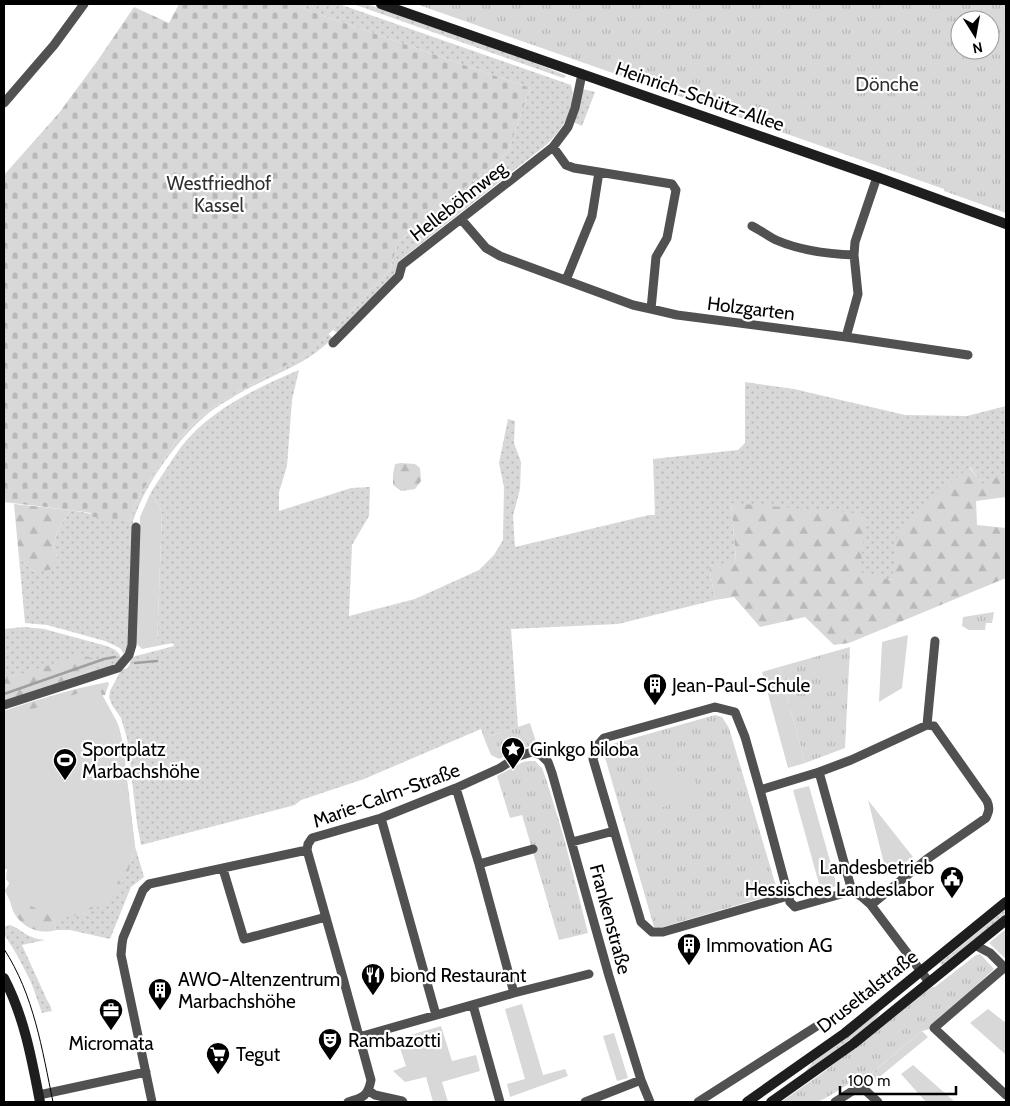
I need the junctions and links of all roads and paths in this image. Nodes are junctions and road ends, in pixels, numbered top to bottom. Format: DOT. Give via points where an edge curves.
graph roads {
  1 [pos="84,4"];
  2 [pos="381,4"];
  3 [pos="582,74"];
  4 [pos="4,103"];
  5 [pos="553,147"];
  6 [pos="599,172"];
  7 [pos="877,177"];
  8 [pos="461,219"];
  9 [pos="1006,224"];
  10 [pos="752,226"];
  11 [pos="854,254"];
  12 [pos="566,280"];
  13 [pos="651,309"];
  14 [pos="846,337"];
  15 [pos="333,343"];
  16 [pos="968,355"];
  17 [pos="136,527"];
  18 [pos="935,641"];
  19 [pos="4,706"];
  20 [pos="927,725"];
  21 [pos="532,752"];
  22 [pos="819,772"];
  23 [pos="456,788"];
  24 [pos="760,790"];
  25 [pos="381,818"];
  26 [pos="614,831"];
  27 [pos="572,842"];
  28 [pos="533,849"];
  29 [pos="307,850"];
  30 [pos="479,864"];
  31 [pos="223,869"];
  32 [pos="852,891"];
  33 [pos="788,896"];
  34 [pos="1006,902"];
  35 [pos="871,905"];
  36 [pos="326,916"];
  37 [pos="1006,920"];
  38 [pos="975,945"];
  39 [pos="1005,968"];
  40 [pos="921,972"];
  41 [pos="588,974"];
  42 [pos="4,978"];
  43 [pos="929,982"];
  44 [pos="514,993"];
  45 [pos="473,1004"];
  46 [pos="436,1015"];
  47 [pos="817,1026"];
  48 [pos="359,1037"];
  49 [pos="146,1072"];
  50 [pos="641,1080"];
  51 [pos="369,1091"];
  52 [pos="1006,1095"];
  53 [pos="39,1099"];
  54 [pos="752,1101"];
  55 [pos="152,1102"];
  56 [pos="348,1102"];
  57 [pos="403,1102"];
  58 [pos="500,1102"];
  59 [pos="585,1102"];
  60 [pos="650,1102"];
  61 [pos="698,1102"];
  62 [pos="771,1102"];
  63 [pos="835,1102"];
  64 [pos="878,1102"];
  1 -- 4 [label="street"];
  2 -- 3 [label="main road, Heinrich-Schütz-Allee"];
  3 -- 5 [label="street, Helleböhnweg" via="568,127"];
  3 -- 7 [label="main road, Heinrich-Schütz-Allee"];
  5 -- 6 [label="street" via="566,165"];
  5 -- 8 [label="street, Helleböhnweg"];
  6 -- 12 [label="street" via="592,216"];
  6 -- 13 [label="street" via="672,184 676,190 667,238 656,257"];
  7 -- 9 [label="main road, Heinrich-Schütz-Allee"];
  7 -- 11 [label="street"];
  8 -- 12 [label="street, Holzgarten" via="486,248"];
  8 -- 15 [label="street, Helleböhnweg" via="402,265 399,276"];
  10 -- 11 [label="street" via="800,249"];
  11 -- 14 [label="street" via="858,294"];
  12 -- 13 [label="street, Holzgarten"];
  13 -- 14 [label="street, Holzgarten"];
  14 -- 16 [label="street, Holzgarten" via="956,357"];
  17 -- 19 [label="street" via="129,655 118,668"];
  18 -- 20 [label="street"];
  20 -- 22 [label="street"];
  20 -- 35 [label="street" via="934,726 987,801 989,812 986,818 927,859"];
  21 -- 23 [label="street, Marie-Calm-Straße"];
  21 -- 27 [label="street, Frankenstraße" via="548,762"];
  22 -- 24 [label="street"];
  22 -- 32 [label="street"];
  23 -- 25 [label="street, Marie-Calm-Straße"];
  23 -- 30 [label="street"];
  24 -- 26 [label="street" via="735,712 714,707 604,738 597,746 593,760"];
  24 -- 33 [label="street"];
  25 -- 29 [label="street, Marie-Calm-Straße" via="312,838"];
  25 -- 46 [label="street"];
  26 -- 27 [label="street"];
  26 -- 33 [label="street" via="641,922 652,932 663,932"];
  27 -- 50 [label="street, Frankenstraße"];
  28 -- 30 [label="street"];
  29 -- 31 [label="street, Marie-Calm-Straße"];
  29 -- 36 [label="street"];
  30 -- 44 [label="street"];
  31 -- 36 [label="street" via="244,938"];
  31 -- 49 [label="street, Marie-Calm-Straße" via="149,884 143,890 123,938 121,955"];
  32 -- 33 [label="street" via="795,906"];
  32 -- 35 [label="street"];
  34 -- 40 [label="main road, Druseltalstraße"];
  35 -- 40 [label="street"];
  36 -- 48 [label="street"];
  37 -- 38 [label="main road, Druseltalstraße"];
  38 -- 39 [label="street" via="990,952"];
  38 -- 43 [label="main road, Druseltalstraße"];
  39 -- 52 [label="street" via="934,1028"];
  40 -- 43 [label="street"];
  40 -- 54 [label="main road, Druseltalstraße"];
  41 -- 44 [label="street"];
  42 -- 53 [label="main road" via="24,1030"];
  43 -- 62 [label="main road, Druseltalstraße" via="853,1044"];
  44 -- 45 [label="street"];
  45 -- 46 [label="street"];
  45 -- 58 [label="street"];
  46 -- 48 [label="street"];
  47 -- 61 [label="street, Druseltalstraße"];
  48 -- 51 [label="street" via="371,1080"];
  49 -- 53 [label="street"];
  49 -- 55 [label="street"];
  50 -- 59 [label="street"];
  50 -- 60 [label="street, Frankenstraße"];
  51 -- 56 [label="street" via="365,1096"];
  51 -- 57 [label="street"];
  63 -- 64 [label="street" via="857,1088 865,1090"];
}
